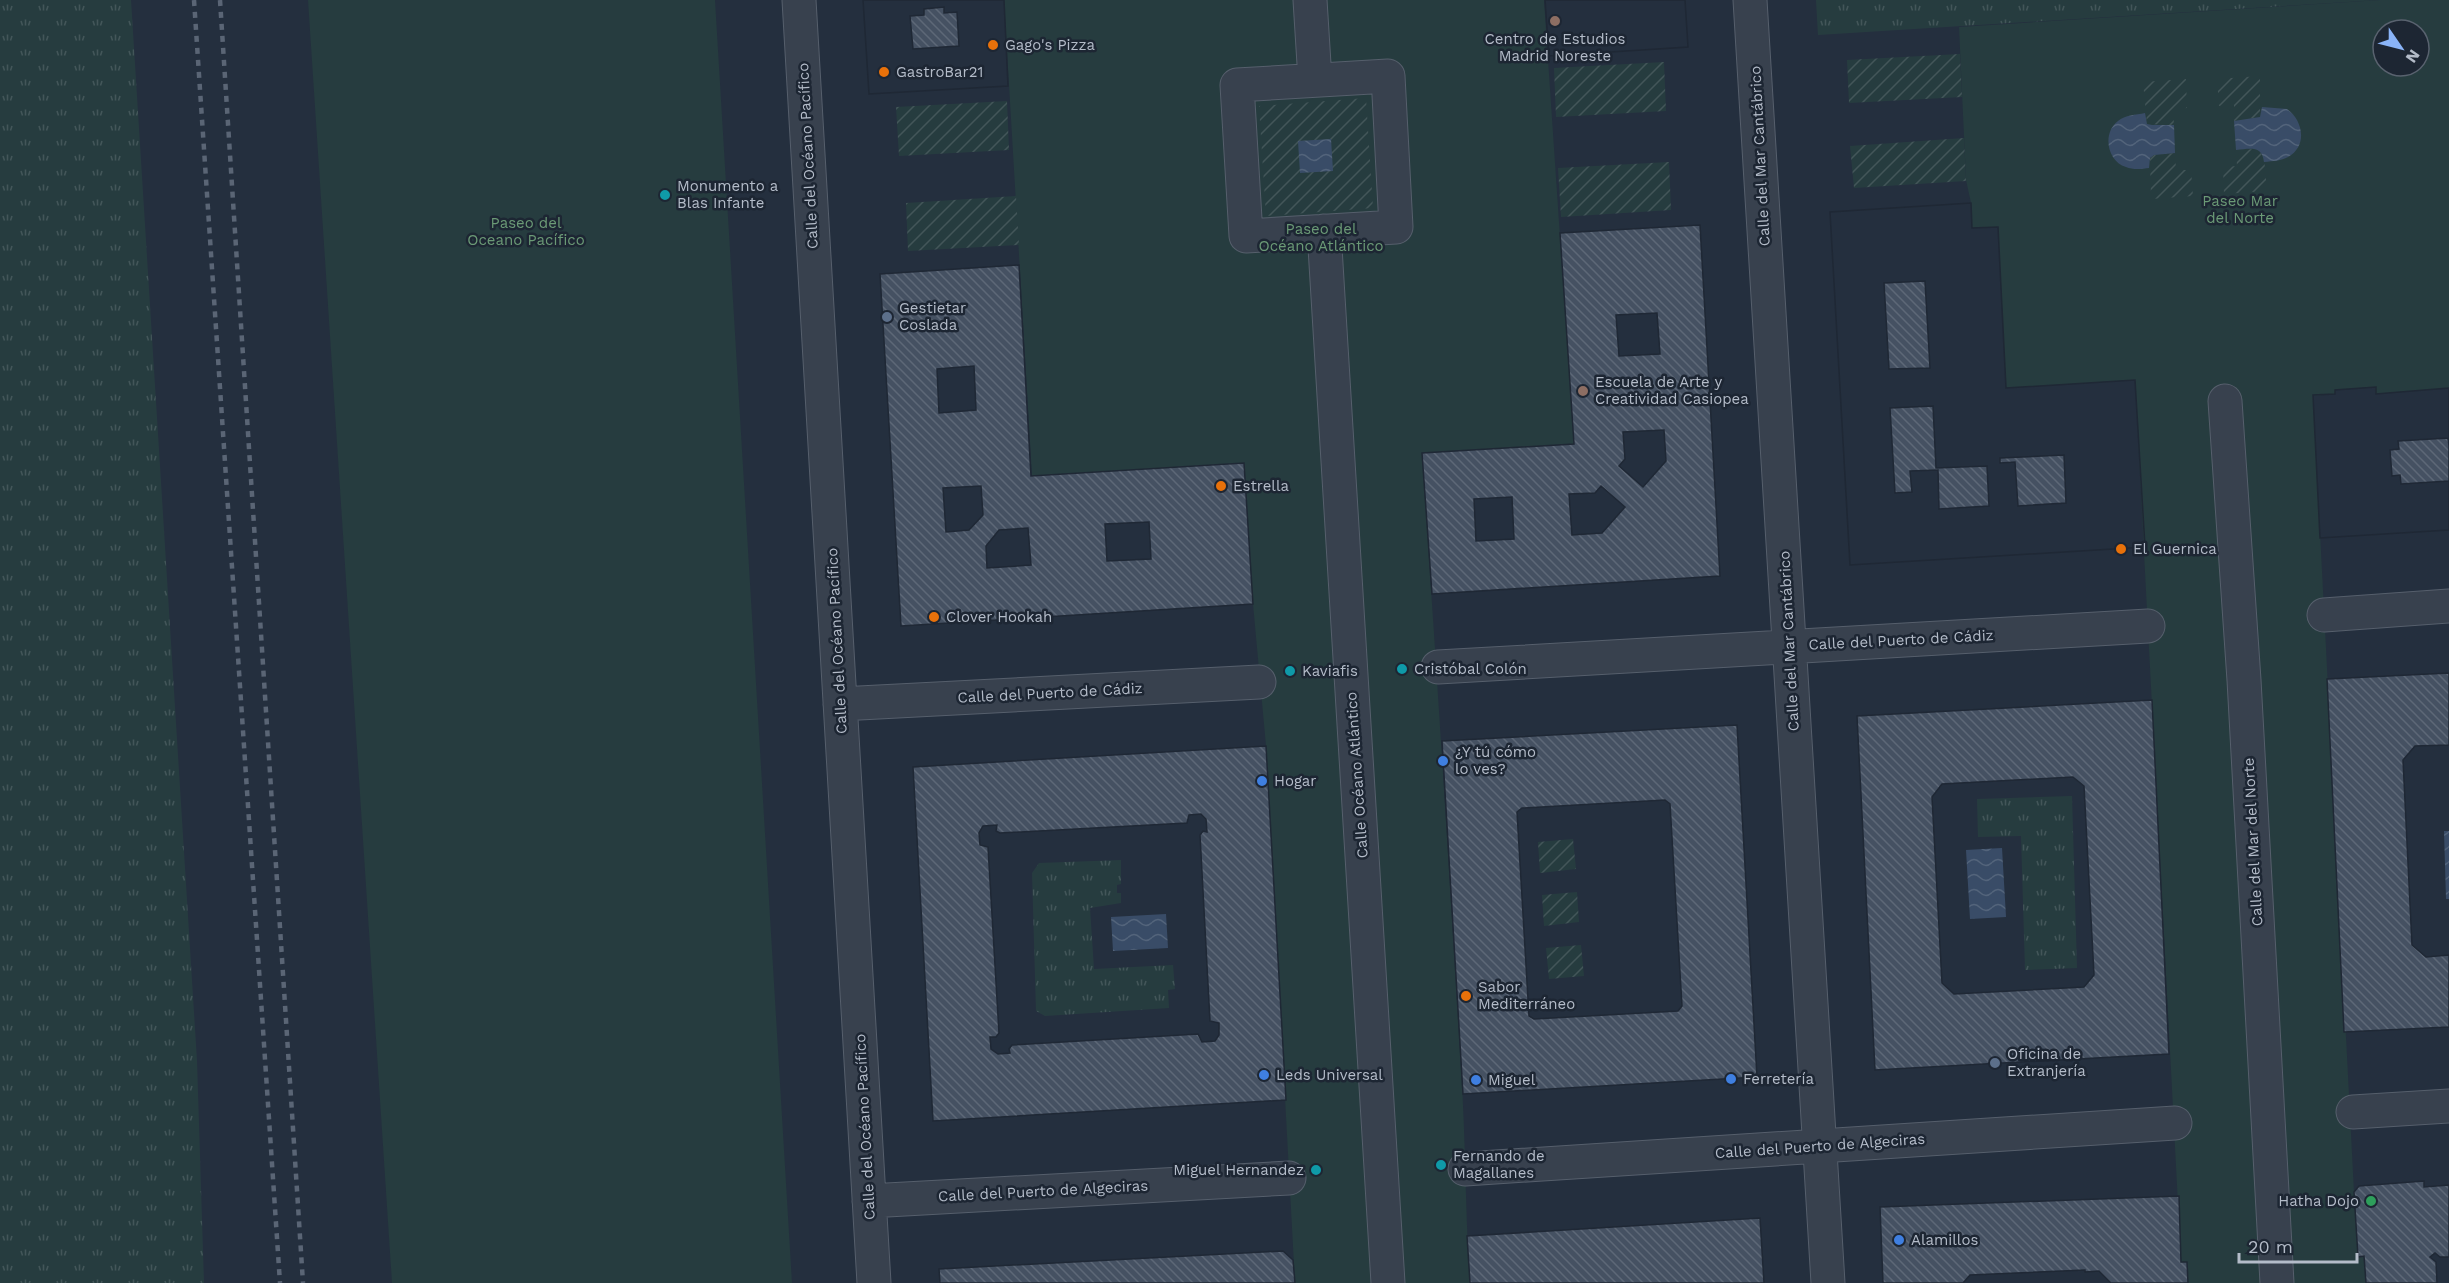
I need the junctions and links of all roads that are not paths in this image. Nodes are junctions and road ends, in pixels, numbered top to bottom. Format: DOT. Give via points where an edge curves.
graph roads {
  1 [pos="799,0"];
  2 [pos="1310,0"];
  3 [pos="1750,0"];
  4 [pos="1315,80"];
  5 [pos="1323,231"];
  6 [pos="2224,401"];
  7 [pos="2449,606"];
  8 [pos="2324,615"];
  9 [pos="2148,626"];
  10 [pos="1789,646"];
  11 [pos="1438,667"];
  12 [pos="1259,682"];
  13 [pos="840,704"];
  14 [pos="2449,1106"];
  15 [pos="2353,1112"];
  16 [pos="2175,1123"];
  17 [pos="1820,1146"];
  18 [pos="1465,1169"];
  19 [pos="1289,1178"];
  20 [pos="869,1202"];
  21 [pos="874,1283"];
  22 [pos="1388,1283"];
  23 [pos="1828,1283"];
  24 [pos="2277,1283"];
  1 -- 13 [label="street, Calle del Océano Pacífico"];
  2 -- 4 [label="street"];
  3 -- 10 [label="street, Calle del Mar Cantábrico"];
  4 -- 5 [label="street" via="1388,76 1396,227"];
  4 -- 5 [label="street" via="1237,85 1238,107 1246,236"];
  5 -- 22 [label="street, Calle Océano Atlántico"];
  6 -- 24 [label="street, Calle del Mar del Norte" via="2244,680"];
  7 -- 8 [label="street"];
  9 -- 10 [label="street, Calle del Puerto de Cádiz"];
  10 -- 11 [label="street, Calle del Puerto de Cádiz"];
  10 -- 17 [label="street, Calle del Mar Cantábrico"];
  12 -- 13 [label="street, Calle del Puerto de Cádiz"];
  13 -- 20 [label="street, Calle del Océano Pacífico"];
  14 -- 15 [label="street"];
  16 -- 17 [label="street, Calle del Puerto de Algeciras"];
  17 -- 18 [label="street, Calle del Puerto de Algeciras"];
  17 -- 23 [label="street, Calle del Mar Cantábrico"];
  19 -- 20 [label="street, Calle del Puerto de Algeciras"];
  20 -- 21 [label="street, Calle del Océano Pacífico"];
}
